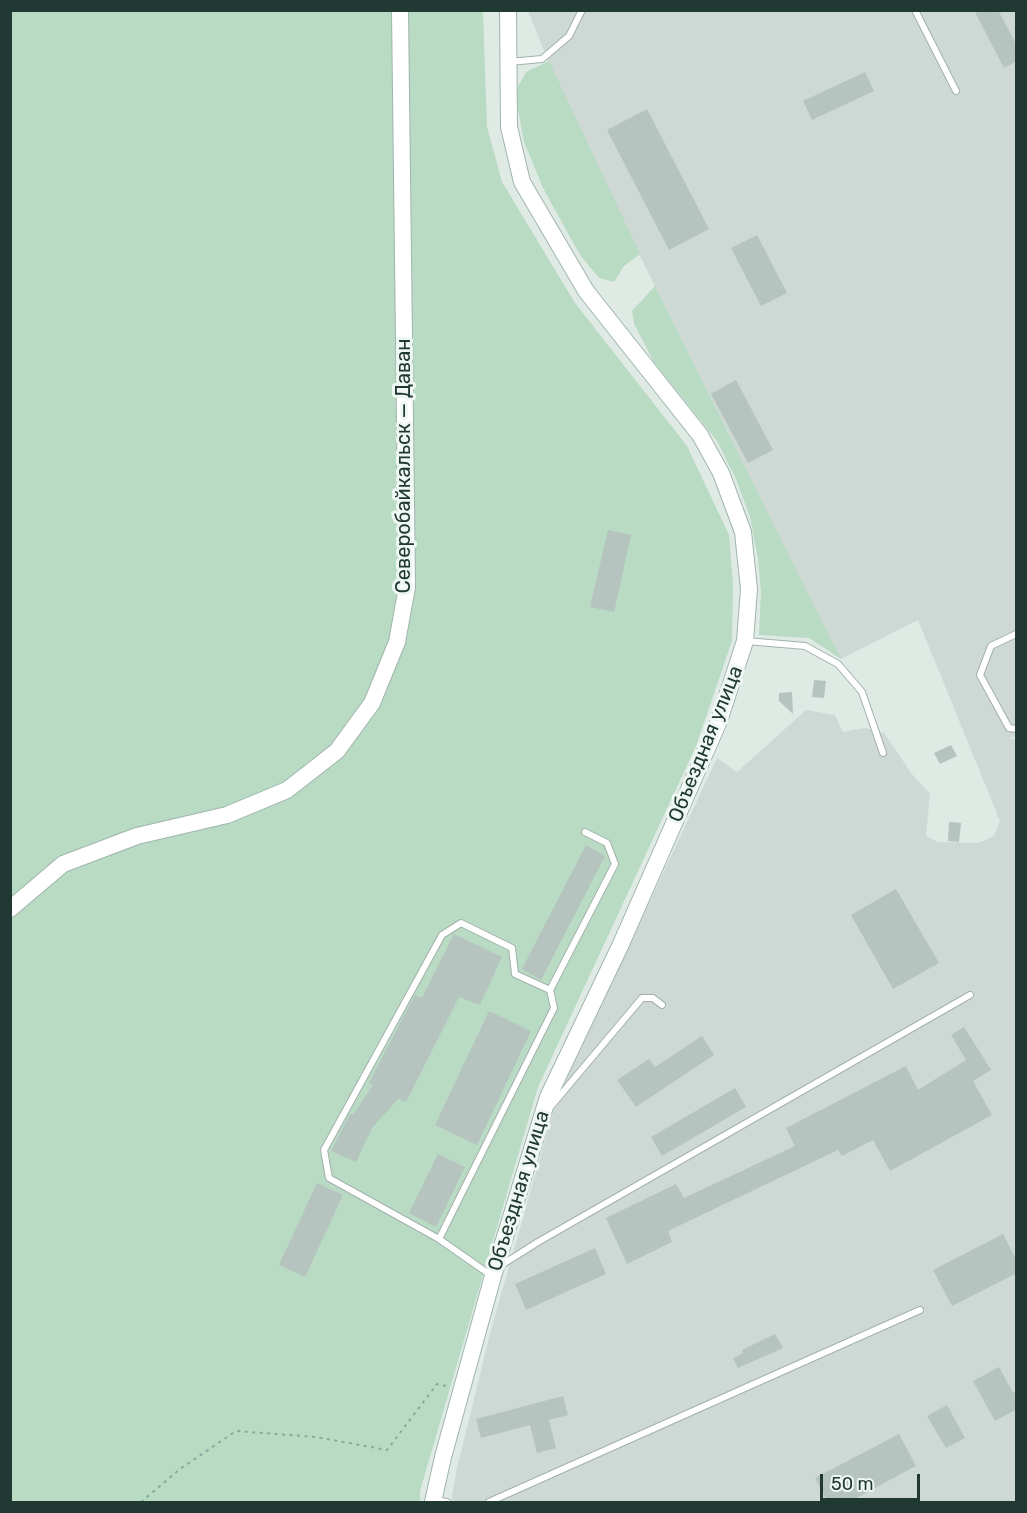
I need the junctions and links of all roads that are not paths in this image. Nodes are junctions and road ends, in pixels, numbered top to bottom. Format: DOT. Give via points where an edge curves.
graph roads {
  1 [pos="400,10"];
  2 [pos="508,10"];
  3 [pos="582,10"];
  4 [pos="915,10"];
  5 [pos="508,62"];
  6 [pos="956,92"];
  7 [pos="1017,634"];
  8 [pos="745,641"];
  9 [pos="1017,729"];
  10 [pos="883,753"];
  11 [pos="585,832"];
  12 [pos="10,909"];
  13 [pos="550,990"];
  14 [pos="970,995"];
  15 [pos="662,1005"];
  16 [pos="541,1117"];
  17 [pos="440,1239"];
  18 [pos="494,1273"];
  19 [pos="920,1310"];
  20 [pos="438,1502"];
  21 [pos="489,1503"];
  1 -- 12 [label="street, Северобайкальск — Даван" via="407,587 397,642 372,703 337,751 287,790 227,815 137,836 63,864"];
  2 -- 5 [label="street, Объездная улица"];
  3 -- 5 [label="lane" via="568,36 542,59"];
  4 -- 6 [label="lane"];
  5 -- 8 [label="street, Объездная улица" via="509,128 522,182 586,291 700,435 721,473 743,532 749,588"];
  7 -- 9 [label="lane" via="992,646 980,675 1009,728"];
  8 -- 10 [label="lane" via="805,645 838,664 862,692"];
  8 -- 16 [label="street, Объездная улица" via="692,787"];
  11 -- 13 [label="lane" via="607,843 615,864"];
  13 -- 17 [label="lane" via="554,1008"];
  13 -- 17 [label="lane" via="515,974 512,948 461,923 442,935 324,1150 329,1178"];
  14 -- 18 [label="lane" via="538,1242"];
  15 -- 16 [label="lane" via="653,998 642,998"];
  16 -- 18 [label="street, Объездная улица"];
  17 -- 18 [label="lane"];
  18 -- 20 [label="street, Объездная улица" via="462,1389"];
  19 -- 21 [label="lane"];
}
